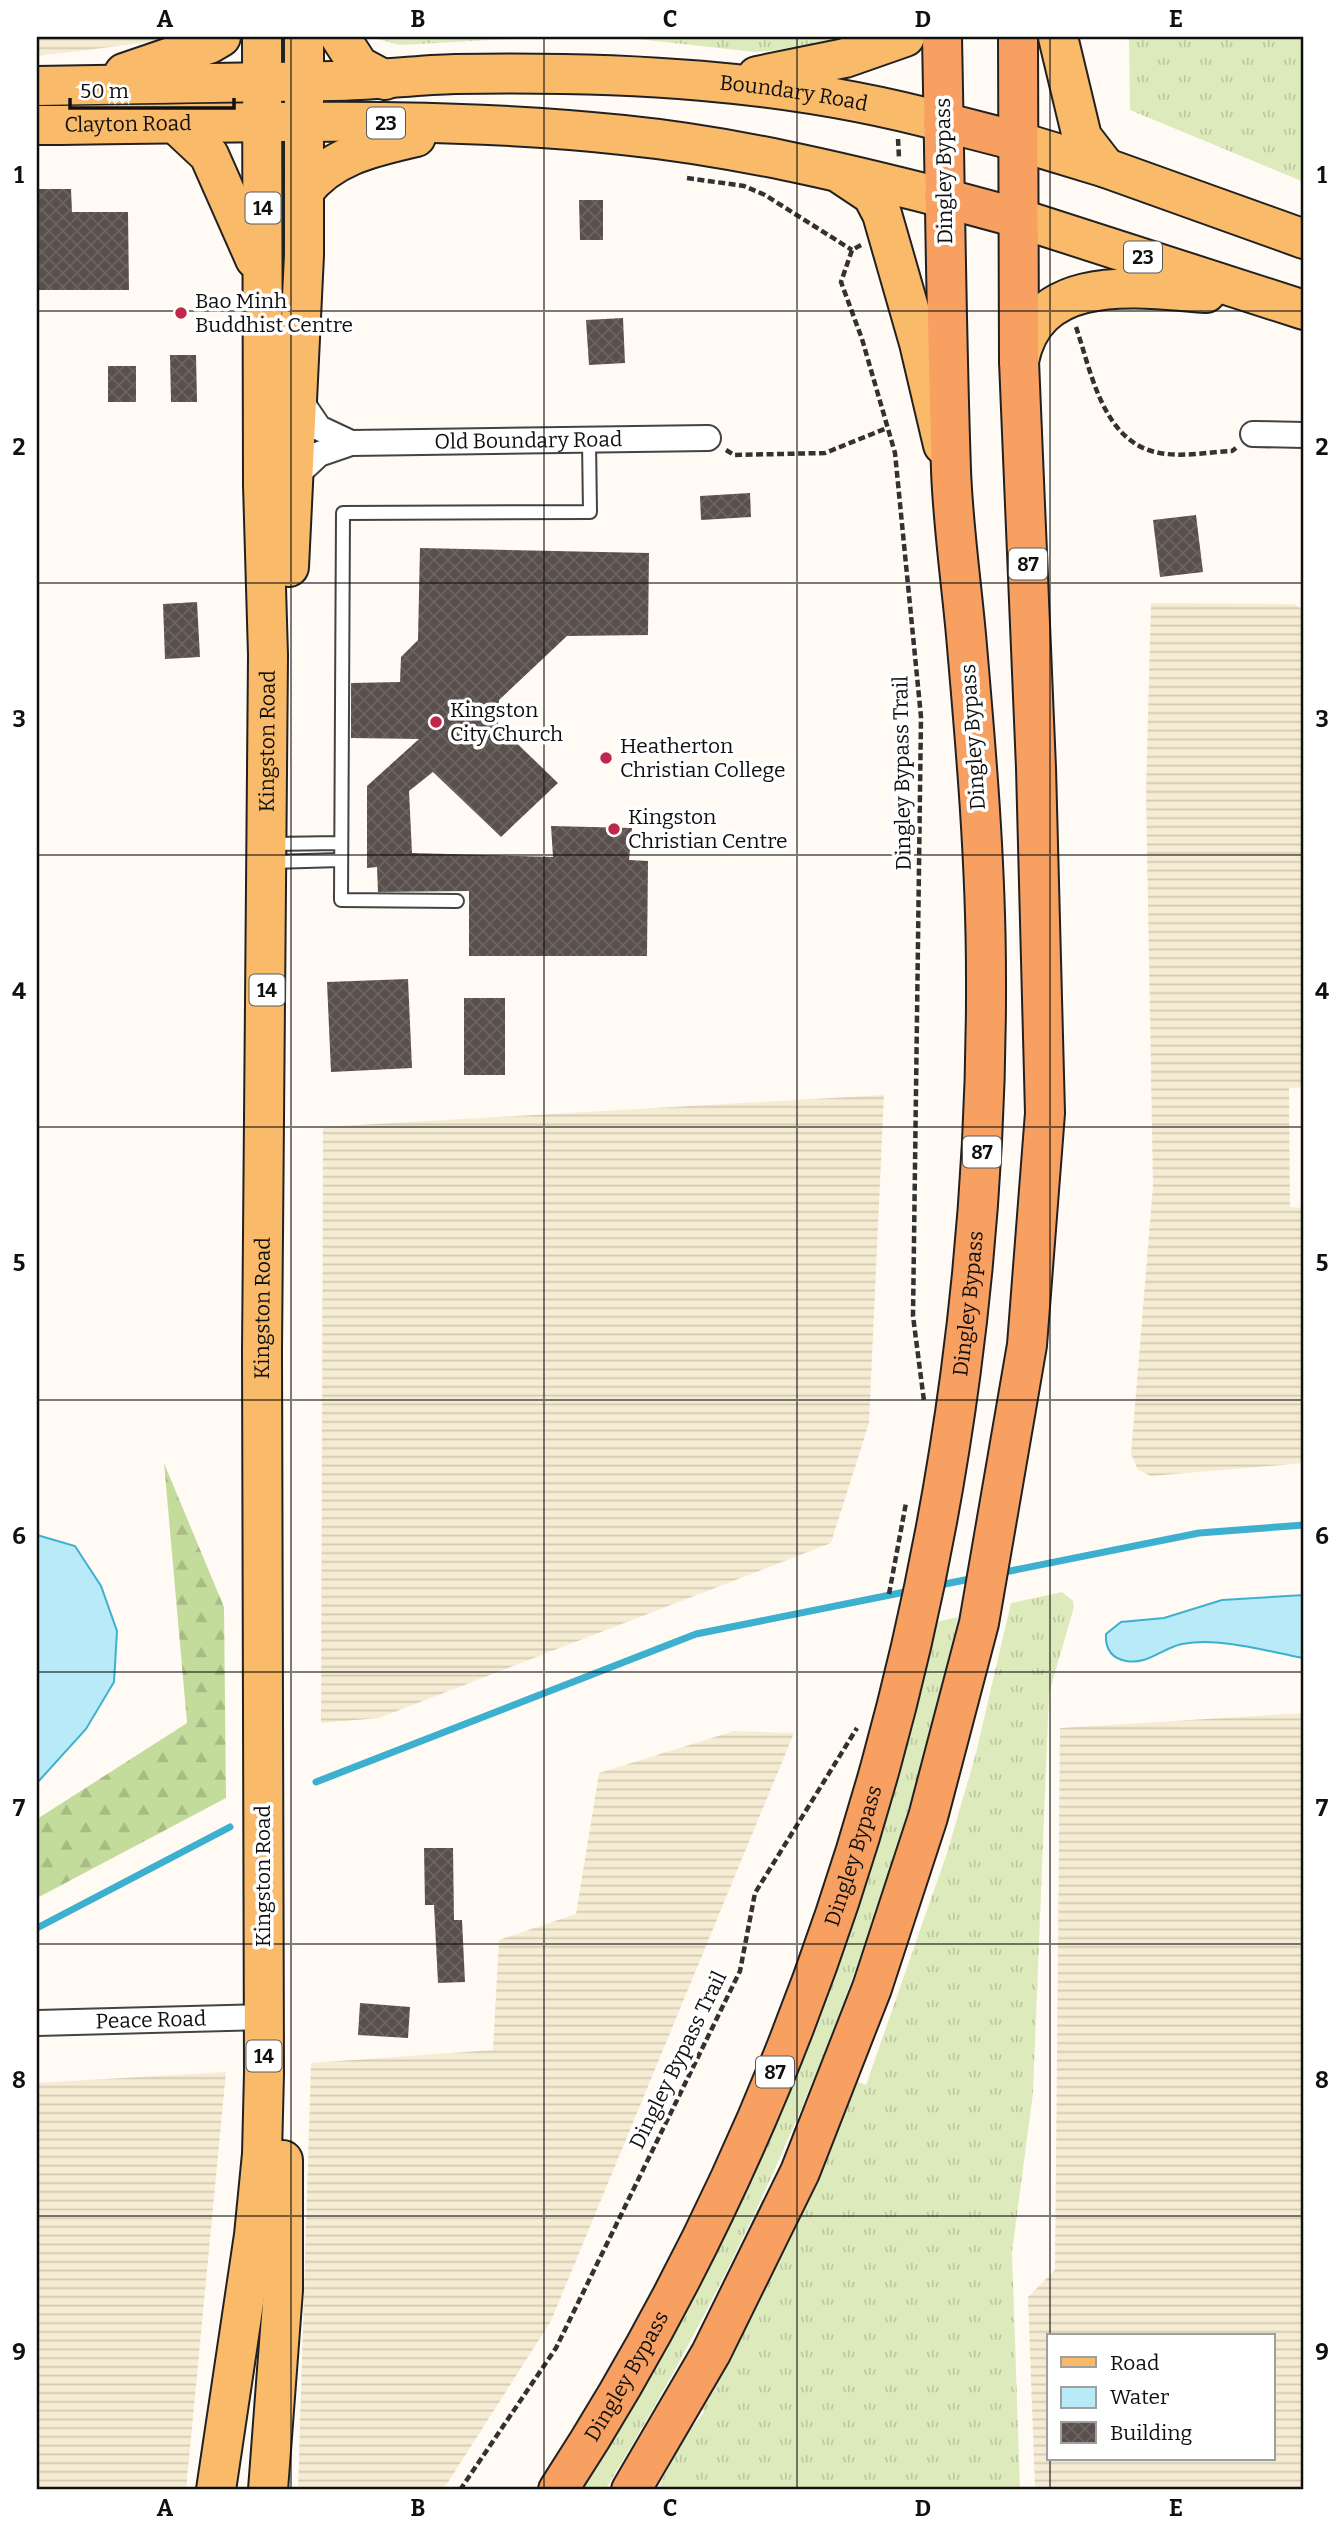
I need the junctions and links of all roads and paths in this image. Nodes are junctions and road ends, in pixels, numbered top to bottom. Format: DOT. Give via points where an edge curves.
graph roads {
  1 [pos="221,37"];
  2 [pos="262,37"];
  3 [pos="304,37"];
  4 [pos="340,37"];
  5 [pos="905,37"];
  6 [pos="942,37"];
  7 [pos="1018,37"];
  8 [pos="1058,37"];
  9 [pos="385,80"];
  10 [pos="261,82"];
  11 [pos="304,82"];
  12 [pos="727,82"];
  13 [pos="57,86"];
  14 [pos="898,110"];
  15 [pos="943,122"];
  16 [pos="262,124"];
  17 [pos="305,124"];
  18 [pos="45,125"];
  19 [pos="467,125"];
  20 [pos="178,126"];
  21 [pos="1017,141"];
  22 [pos="1106,168"];
  23 [pos="832,170"];
  24 [pos="687,177"];
  25 [pos="899,187"];
  26 [pos="304,191"];
  27 [pos="944,198"];
  28 [pos="1018,218"];
  29 [pos="887,234"];
  30 [pos="1304,239"];
  31 [pos="852,250"];
  32 [pos="263,292"];
  33 [pos="1267,298"];
  34 [pos="1066,300"];
  35 [pos="1304,310"];
  36 [pos="1019,360"];
  37 [pos="297,395"];
  38 [pos="887,428"];
  39 [pos="1253,434"];
  40 [pos="1304,435"];
  41 [pos="708,438"];
  42 [pos="589,441"];
  43 [pos="351,443"];
  44 [pos="951,474"];
  45 [pos="292,479"];
  46 [pos="340,843"];
  47 [pos="277,853"];
  48 [pos="340,860"];
  49 [pos="457,901"];
  50 [pos="925,1404"];
  51 [pos="907,1497"];
  52 [pos="915,1547"];
  53 [pos="860,1723"];
  54 [pos="273,2017"];
  55 [pos="37,2023"];
  56 [pos="283,2290"];
  57 [pos="216,2490"];
  58 [pos="232,2490"];
  59 [pos="268,2490"];
  60 [pos="460,2490"];
  61 [pos="558,2490"];
  62 [pos="631,2490"];
  1 -- 13 [label="main road" via="158,62"];
  2 -- 10 [label="main road, 14"];
  3 -- 11 [label="main road, 14"];
  4 -- 9 [label="main road" via="359,66"];
  5 -- 12 [label="main road" via="831,62"];
  6 -- 15 [label="highway, Dingley Bypass / 87"];
  7 -- 21 [label="highway, 87"];
  8 -- 22 [label="main road" via="1082,137"];
  9 -- 11 [label="main road, Boundary Road / 23"];
  9 -- 12 [label="main road, Boundary Road / 23" via="452,74 552,74"];
  10 -- 11 [label="main road, Boundary Road / 23"];
  10 -- 13 [label="main road, Clayton Road / 23"];
  10 -- 16 [label="main road, 14"];
  11 -- 17 [label="main road, 14"];
  12 -- 14 [label="main road, Boundary Road / 23"];
  13 -- 18 [label="main road"];
  14 -- 15 [label="main road, Boundary Road / 23"];
  14 -- 25 [label="path"];
  15 -- 21 [label="highway, Boundary Road / 23"];
  15 -- 27 [label="highway, Dingley Bypass / 87"];
  16 -- 17 [label="main road, 23"];
  16 -- 20 [label="main road, Clayton Road / 23"];
  16 -- 32 [label="main road, Kingston Road / 14"];
  17 -- 19 [label="main road, 23"];
  17 -- 26 [label="main road, Kingston Road / 14"];
  18 -- 20 [label="main road, Clayton Road / 23"];
  19 -- 23 [label="main road, 23" via="635,136"];
  19 -- 26 [label="main road" via="351,155 323,172"];
  20 -- 32 [label="main road" via="207,151 217,169 248,240"];
  21 -- 22 [label="main road, Boundary Road / 23"];
  21 -- 28 [label="highway, 87"];
  22 -- 30 [label="main road, Boundary Road / 23"];
  23 -- 25 [label="main road, 23"];
  23 -- 29 [label="main road" via="872,195"];
  24 -- 31 [label="path" via="744,186 765,195"];
  25 -- 27 [label="main road, 23"];
  26 -- 37 [label="main road, Kingston Road / 14"];
  27 -- 28 [label="highway, 23"];
  27 -- 44 [label="highway, Dingley Bypass / 87"];
  28 -- 33 [label="main road, 23"];
  28 -- 36 [label="highway, 87"];
  29 -- 31 [label="path"];
  29 -- 44 [label="main road"];
  31 -- 38 [label="path, Dingley Bypass Trail" via="841,282"];
  32 -- 47 [label="main road, Kingston Road / 14"];
  33 -- 34 [label="main road" via="1127,287"];
  33 -- 35 [label="main road, 23"];
  34 -- 36 [label="main road" via="1047,309 1032,324"];
  34 -- 39 [label="path" via="1102,403 1128,436 1155,452 1188,453 1232,451"];
  36 -- 62 [label="highway, 87" via="1037,768 1045,1113 1027,1345 994,1544 979,1623 928,1817 872,1988 800,2172 710,2353"];
  37 -- 43 [label="street, Old Boundary Road" via="319,428"];
  37 -- 45 [label="main road, Kingston Road / 14"];
  38 -- 41 [label="path" via="825,453 734,455"];
  38 -- 50 [label="path, Dingley Bypass Trail" via="895,453 922,717 912,1316"];
  39 -- 40 [label="street"];
  41 -- 42 [label="street, Old Boundary Road"];
  42 -- 43 [label="street, Old Boundary Road"];
  42 -- 46 [label="lane" via="590,512 343,513"];
  43 -- 45 [label="street, Old Boundary Road" via="319,454"];
  44 -- 52 [label="highway, Dingley Bypass / 87" via="977,756 986,988 983,1135 961,1388"];
  45 -- 47 [label="main road, Kingston Road / 14"];
  46 -- 47 [label="lane"];
  46 -- 48 [label="lane"];
  47 -- 48 [label="lane"];
  47 -- 54 [label="main road, Kingston Road / 14" via="288,1263"];
  48 -- 49 [label="lane" via="341,900"];
  51 -- 52 [label="path"];
  52 -- 61 [label="highway, Dingley Bypass / 87" via="916,1622 885,1749 828,1937 770,2082 662,2312"];
  53 -- 60 [label="path, Dingley Bypass Trail" via="755,1894 740,1971 556,2348"];
  54 -- 55 [label="street, Peace Road"];
  54 -- 56 [label="main road, Kingston Road / 14"];
  54 -- 57 [label="main road, Kingston Road / 14" via="254,2235"];
  56 -- 58 [label="main road" via="265,2297"];
  56 -- 59 [label="main road, Kingston Road / 14"];
}
